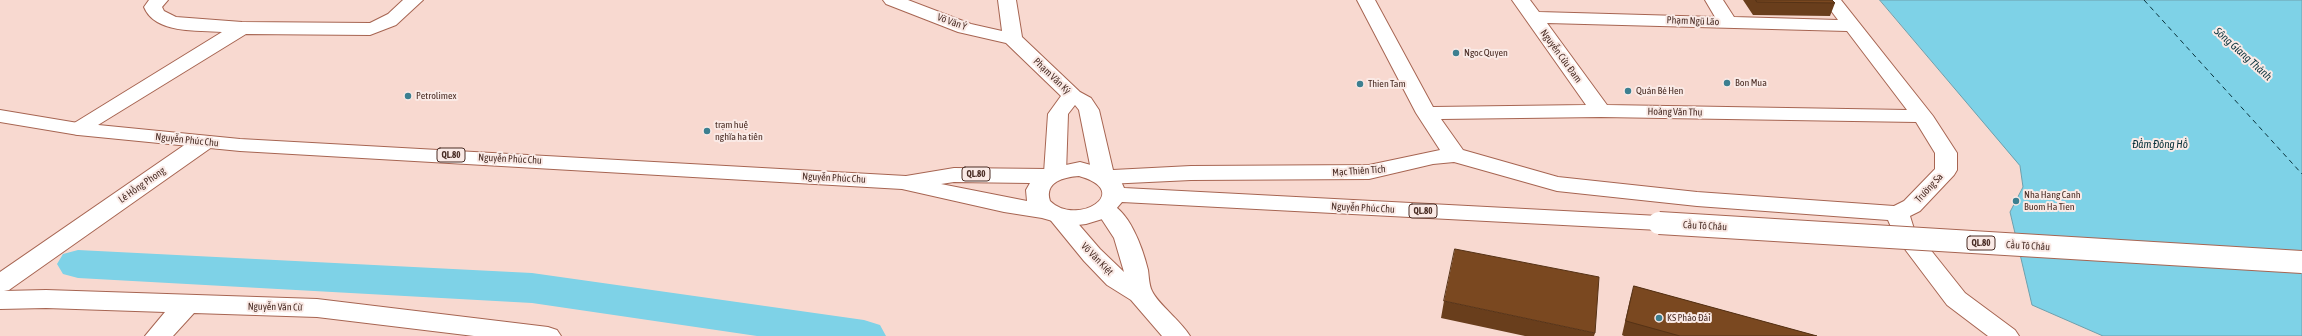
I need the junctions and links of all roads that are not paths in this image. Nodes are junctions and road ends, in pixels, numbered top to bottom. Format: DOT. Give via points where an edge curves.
graph roads {
  1 [pos="159,0"];
  2 [pos="414,0"];
  3 [pos="892,0"];
  4 [pos="1007,0"];
  5 [pos="1366,0"];
  6 [pos="1521,0"];
  7 [pos="1560,0"];
  8 [pos="1714,0"];
  9 [pos="1832,0"];
  10 [pos="1533,17"];
  11 [pos="1572,18"];
  12 [pos="1728,22"];
  13 [pos="1853,26"];
  14 [pos="242,28"];
  15 [pos="1013,39"];
  16 [pos="1072,96"];
  17 [pos="1601,111"];
  18 [pos="1426,113"];
  19 [pos="0,116"];
  20 [pos="1923,116"];
  21 [pos="78,128"];
  22 [pos="204,142"];
  23 [pos="1455,155"];
  24 [pos="1052,175"];
  25 [pos="902,182"];
  26 [pos="1108,189"];
  27 [pos="1897,213"];
  28 [pos="1053,214"];
  29 [pos="1659,224"];
  30 [pos="2302,262"];
  31 [pos="6,279"];
  32 [pos="1140,294"];
  33 [pos="0,300"];
  34 [pos="186,305"];
  35 [pos="491,332"];
  36 [pos="158,336"];
  37 [pos="548,336"];
  38 [pos="1177,336"];
  39 [pos="2006,336"];
  1 -- 14 [label="main road" via="153,7 156,14 172,22"];
  2 -- 14 [label="main road" via="394,20 370,29"];
  3 -- 15 [label="main road, Võ Văn Ý" via="965,28"];
  4 -- 15 [label="main road"];
  5 -- 18 [label="main road"];
  6 -- 10 [label="main road, Nguyễn Cửu Đam"];
  7 -- 11 [label="main road"];
  8 -- 12 [label="main road"];
  9 -- 13 [label="main road, Trường Sa"];
  10 -- 11 [label="main road, Phạm Ngũ Lão"];
  10 -- 17 [label="main road, Nguyễn Cửu Đam"];
  11 -- 12 [label="main road, Phạm Ngũ Lão"];
  12 -- 13 [label="main road, Phạm Ngũ Lão"];
  13 -- 20 [label="main road, Trường Sa"];
  14 -- 21 [label="main road"];
  15 -- 16 [label="main road, Phạm Văn Ký"];
  16 -- 24 [label="main road" via="1058,114"];
  16 -- 26 [label="main road, Phạm Văn Ký" via="1084,102 1090,110"];
  17 -- 18 [label="main road, Hoàng Văn Thụ"];
  17 -- 20 [label="main road, Hoàng Văn Thụ"];
  18 -- 23 [label="main road"];
  19 -- 21 [label="main road, Nguyễn Phúc Chu / QL.80"];
  20 -- 27 [label="main road, Trường Sa" via="1946,153 1946,170 1912,206"];
  21 -- 22 [label="main road, Nguyễn Phúc Chu / QL.80"];
  22 -- 25 [label="main road, Nguyễn Phúc Chu / QL.80"];
  22 -- 31 [label="main road, Lê Hồng Phong"];
  23 -- 26 [label="main road, Mạc Thiên Tích" via="1435,155 1395,168 1369,172 1191,173"];
  23 -- 27 [label="main road, Mạc Thiên Tích" via="1572,186 1689,198"];
  24 -- 25 [label="main road, Nguyễn Phúc Chu / QL.80" via="954,175"];
  24 -- 26 [label="main road" via="1080,169"];
  24 -- 28 [label="main road" via="1037,189 1036,197 1040,205"];
  25 -- 28 [label="main road, Nguyễn Phúc Chu"];
  26 -- 28 [label="main road" via="1087,217"];
  26 -- 29 [label="main road, Nguyễn Phúc Chu / QL.80"];
  26 -- 32 [label="main road" via="1116,219 1134,259"];
  27 -- 39 [label="main road" via="1903,231 1956,299"];
  28 -- 32 [label="main road, Võ Văn Kiệt" via="1116,279"];
  29 -- 30 [label="main road, Cầu Tô Châu / QL.80, bridge"];
  32 -- 38 [label="main road, Võ Văn Kiệt"];
  33 -- 34 [label="main road, Nguyễn Văn Cừ" via="46,299"];
  34 -- 35 [label="main road, Nguyễn Văn Cừ" via="317,308"];
  34 -- 36 [label="main road"];
  35 -- 37 [label="main road, Nguyễn Văn Cừ"];
}
